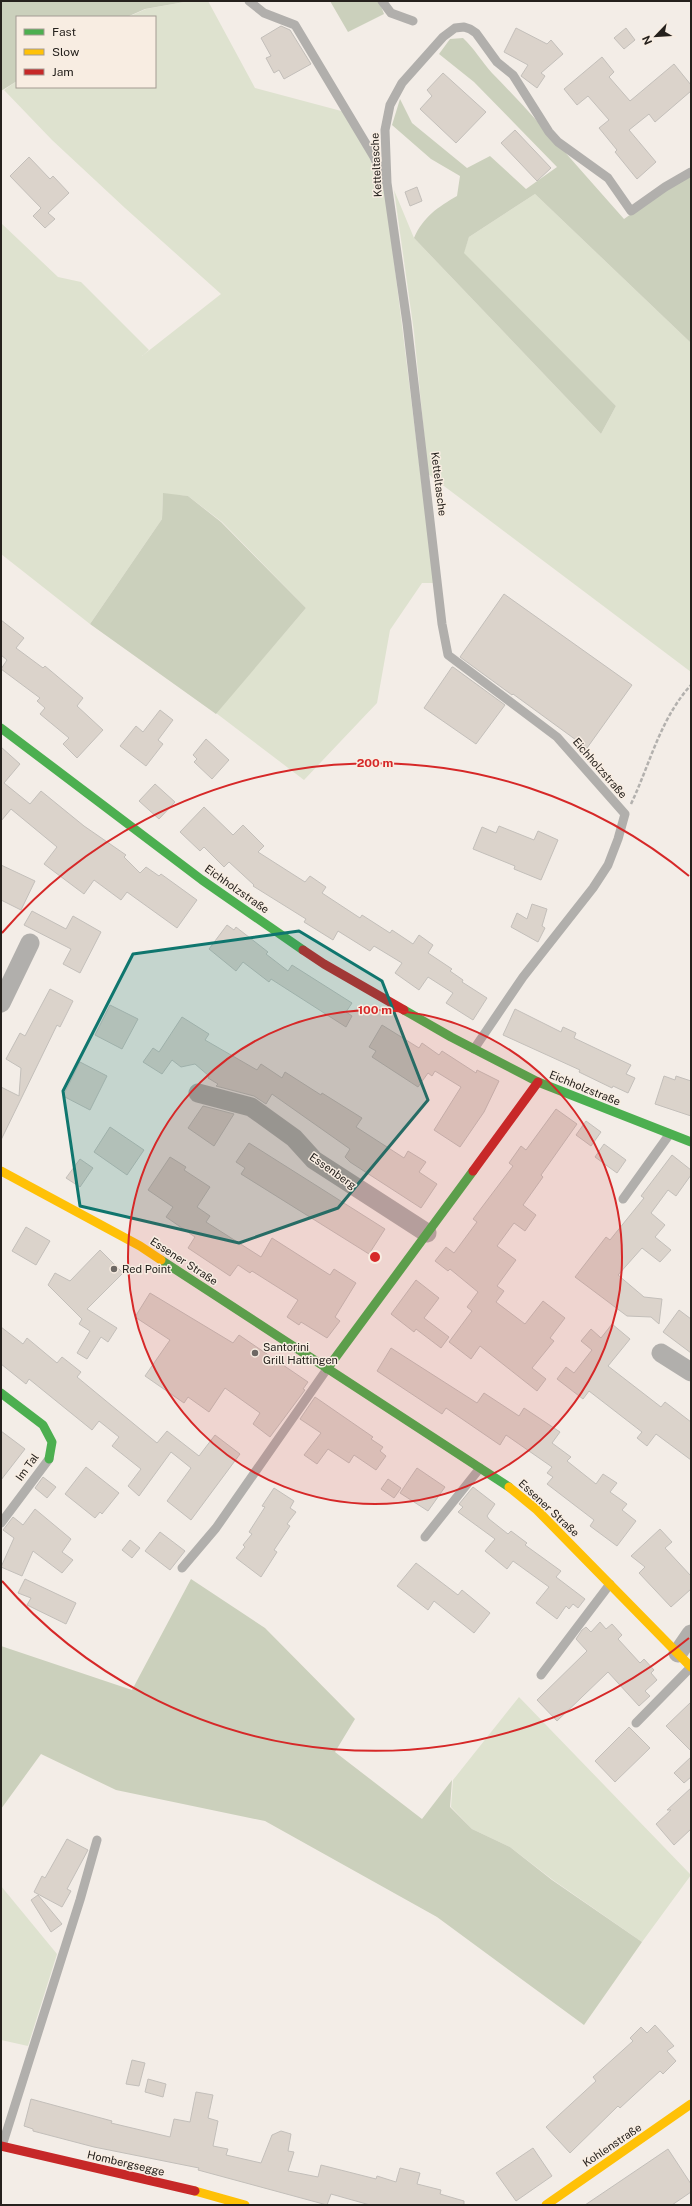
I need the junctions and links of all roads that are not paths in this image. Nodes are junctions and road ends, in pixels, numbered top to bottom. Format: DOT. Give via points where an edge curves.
graph roads {
  1 [pos="249,1"];
  2 [pos="382,1"];
  3 [pos="413,20"];
  4 [pos="691,172"];
  5 [pos="387,183"];
  6 [pos="448,655"];
  7 [pos="1,728"];
  8 [pos="30,943"];
  9 [pos="1,1003"];
  10 [pos="474,1049"];
  11 [pos="538,1082"];
  12 [pos="198,1093"];
  13 [pos="669,1135"];
  14 [pos="691,1142"];
  15 [pos="1,1171"];
  16 [pos="624,1199"];
  17 [pos="427,1233"];
  18 [pos="661,1353"];
  19 [pos="327,1369"];
  20 [pos="691,1372"];
  21 [pos="1,1393"];
  22 [pos="49,1460"];
  23 [pos="480,1468"];
  24 [pos="1,1524"];
  25 [pos="425,1537"];
  26 [pos="182,1568"];
  27 [pos="610,1584"];
  28 [pos="691,1634"];
  29 [pos="678,1653"];
  30 [pos="691,1667"];
  31 [pos="541,1675"];
  32 [pos="636,1723"];
  33 [pos="97,1840"];
  34 [pos="691,2104"];
  35 [pos="1,2146"];
  36 [pos="245,2205"];
  37 [pos="546,2205"];
  1 -- 5 [label="lane" via="264,13 295,25 374,156"];
  2 -- 3 [label="lane" via="391,13"];
  4 -- 5 [label="lane, Ketteltasche" via="631,210 608,178 558,142 549,132 512,75 497,62 476,33 459,27 443,37 407,78 390,105 385,130"];
  5 -- 6 [label="lane, Ketteltasche"];
  6 -- 10 [label="lane, Eichholzstraße" via="557,737 625,814 608,865 523,977"];
  7 -- 10 [label="street, Eichholzstraße" via="202,880 324,964"];
  8 -- 9 [label="street"];
  10 -- 11 [label="street, Eichholzstraße"];
  11 -- 13 [label="street, Eichholzstraße"];
  11 -- 17 [label="street"];
  12 -- 17 [label="street, Essenberg" via="251,1107 294,1138 314,1160"];
  13 -- 14 [label="street, Eichholzstraße"];
  13 -- 16 [label="lane"];
  15 -- 19 [label="street, Essener Straße" via="140,1246"];
  17 -- 19 [label="street"];
  18 -- 20 [label="street"];
  19 -- 23 [label="street, Essener Straße"];
  19 -- 26 [label="lane" via="216,1528"];
  21 -- 22 [label="street, Im Tal" via="44,1426 52,1442"];
  22 -- 24 [label="lane, Im Tal"];
  23 -- 25 [label="lane"];
  23 -- 27 [label="street, Essener Straße" via="513,1489"];
  27 -- 29 [label="street, Essener Straße"];
  27 -- 31 [label="lane"];
  28 -- 29 [label="street"];
  29 -- 30 [label="street, Essener Straße"];
  30 -- 32 [label="lane"];
  33 -- 35 [label="lane"];
  34 -- 37 [label="street, Kohlenstraße"];
  35 -- 36 [label="street, Hombergsegge" via="176,2186"];
}
